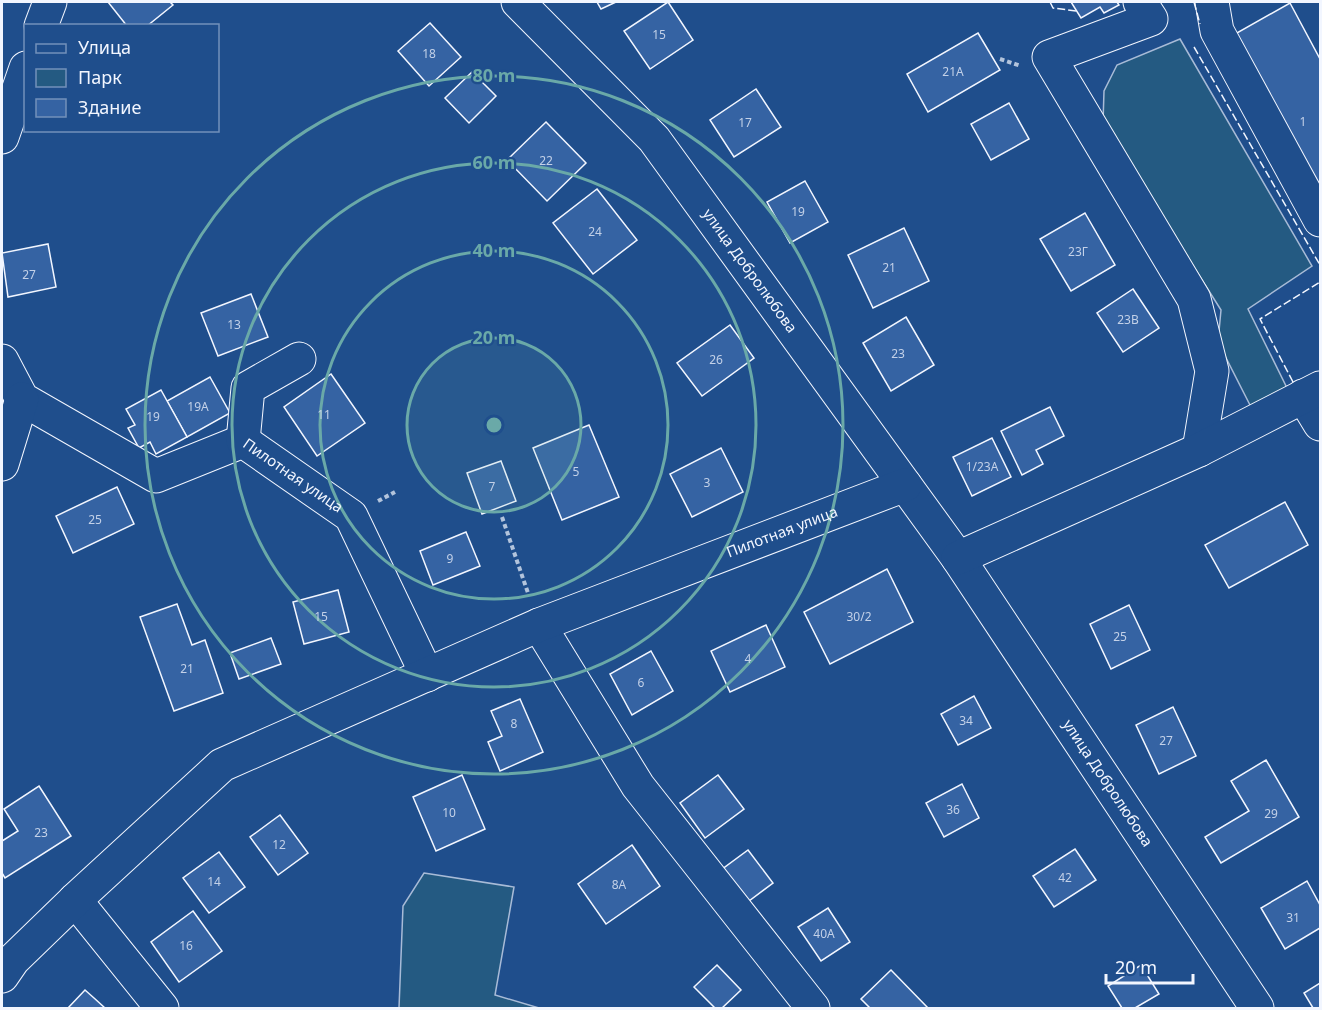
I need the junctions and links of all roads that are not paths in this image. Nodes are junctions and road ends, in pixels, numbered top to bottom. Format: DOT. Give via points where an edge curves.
graph roads {
  1 [pos="50,2"];
  2 [pos="518,2"];
  3 [pos="1140,2"];
  4 [pos="1212,2"];
  5 [pos="42,24"];
  6 [pos="24,74"];
  7 [pos="2,137"];
  8 [pos="1320,220"];
  9 [pos="299,358"];
  10 [pos="2,361"];
  11 [pos="1312,392"];
  12 [pos="22,399"];
  13 [pos="1320,424"];
  14 [pos="243,441"];
  15 [pos="1199,450"];
  16 [pos="2,464"];
  17 [pos="905,485"];
  18 [pos="958,558"];
  19 [pos="539,625"];
  20 [pos="427,675"];
  21 [pos="75,900"];
  22 [pos="5,957"];
  23 [pos="162,1008"];
  24 [pos="813,1008"];
  25 [pos="1257,1008"];
  1 -- 5 [label="street"];
  2 -- 17 [label="street, улица Добролюбова" via="654,139"];
  3 -- 15 [label="street" via="1151,19 1049,57 1194,299 1212,371"];
  4 -- 8 [label="street" via="1217,31"];
  6 -- 7 [label="street"];
  9 -- 14 [label="street" via="248,388"];
  10 -- 12 [label="street"];
  11 -- 13 [label="street"];
  11 -- 15 [label="street"];
  12 -- 14 [label="street, Пилотная улица" via="156,476"];
  12 -- 16 [label="street"];
  14 -- 20 [label="street, Пилотная улица" via="351,516"];
  15 -- 18 [label="street"];
  17 -- 18 [label="street, улица Добролюбова"];
  17 -- 19 [label="street, Пилотная улица"];
  18 -- 25 [label="street, улица Добролюбова"];
  19 -- 20 [label="street, Пилотная улица"];
  19 -- 24 [label="street" via="638,786"];
  20 -- 21 [label="street, Пилотная улица" via="222,765"];
  21 -- 22 [label="street, Пилотная улица"];
  21 -- 23 [label="street"];
}
